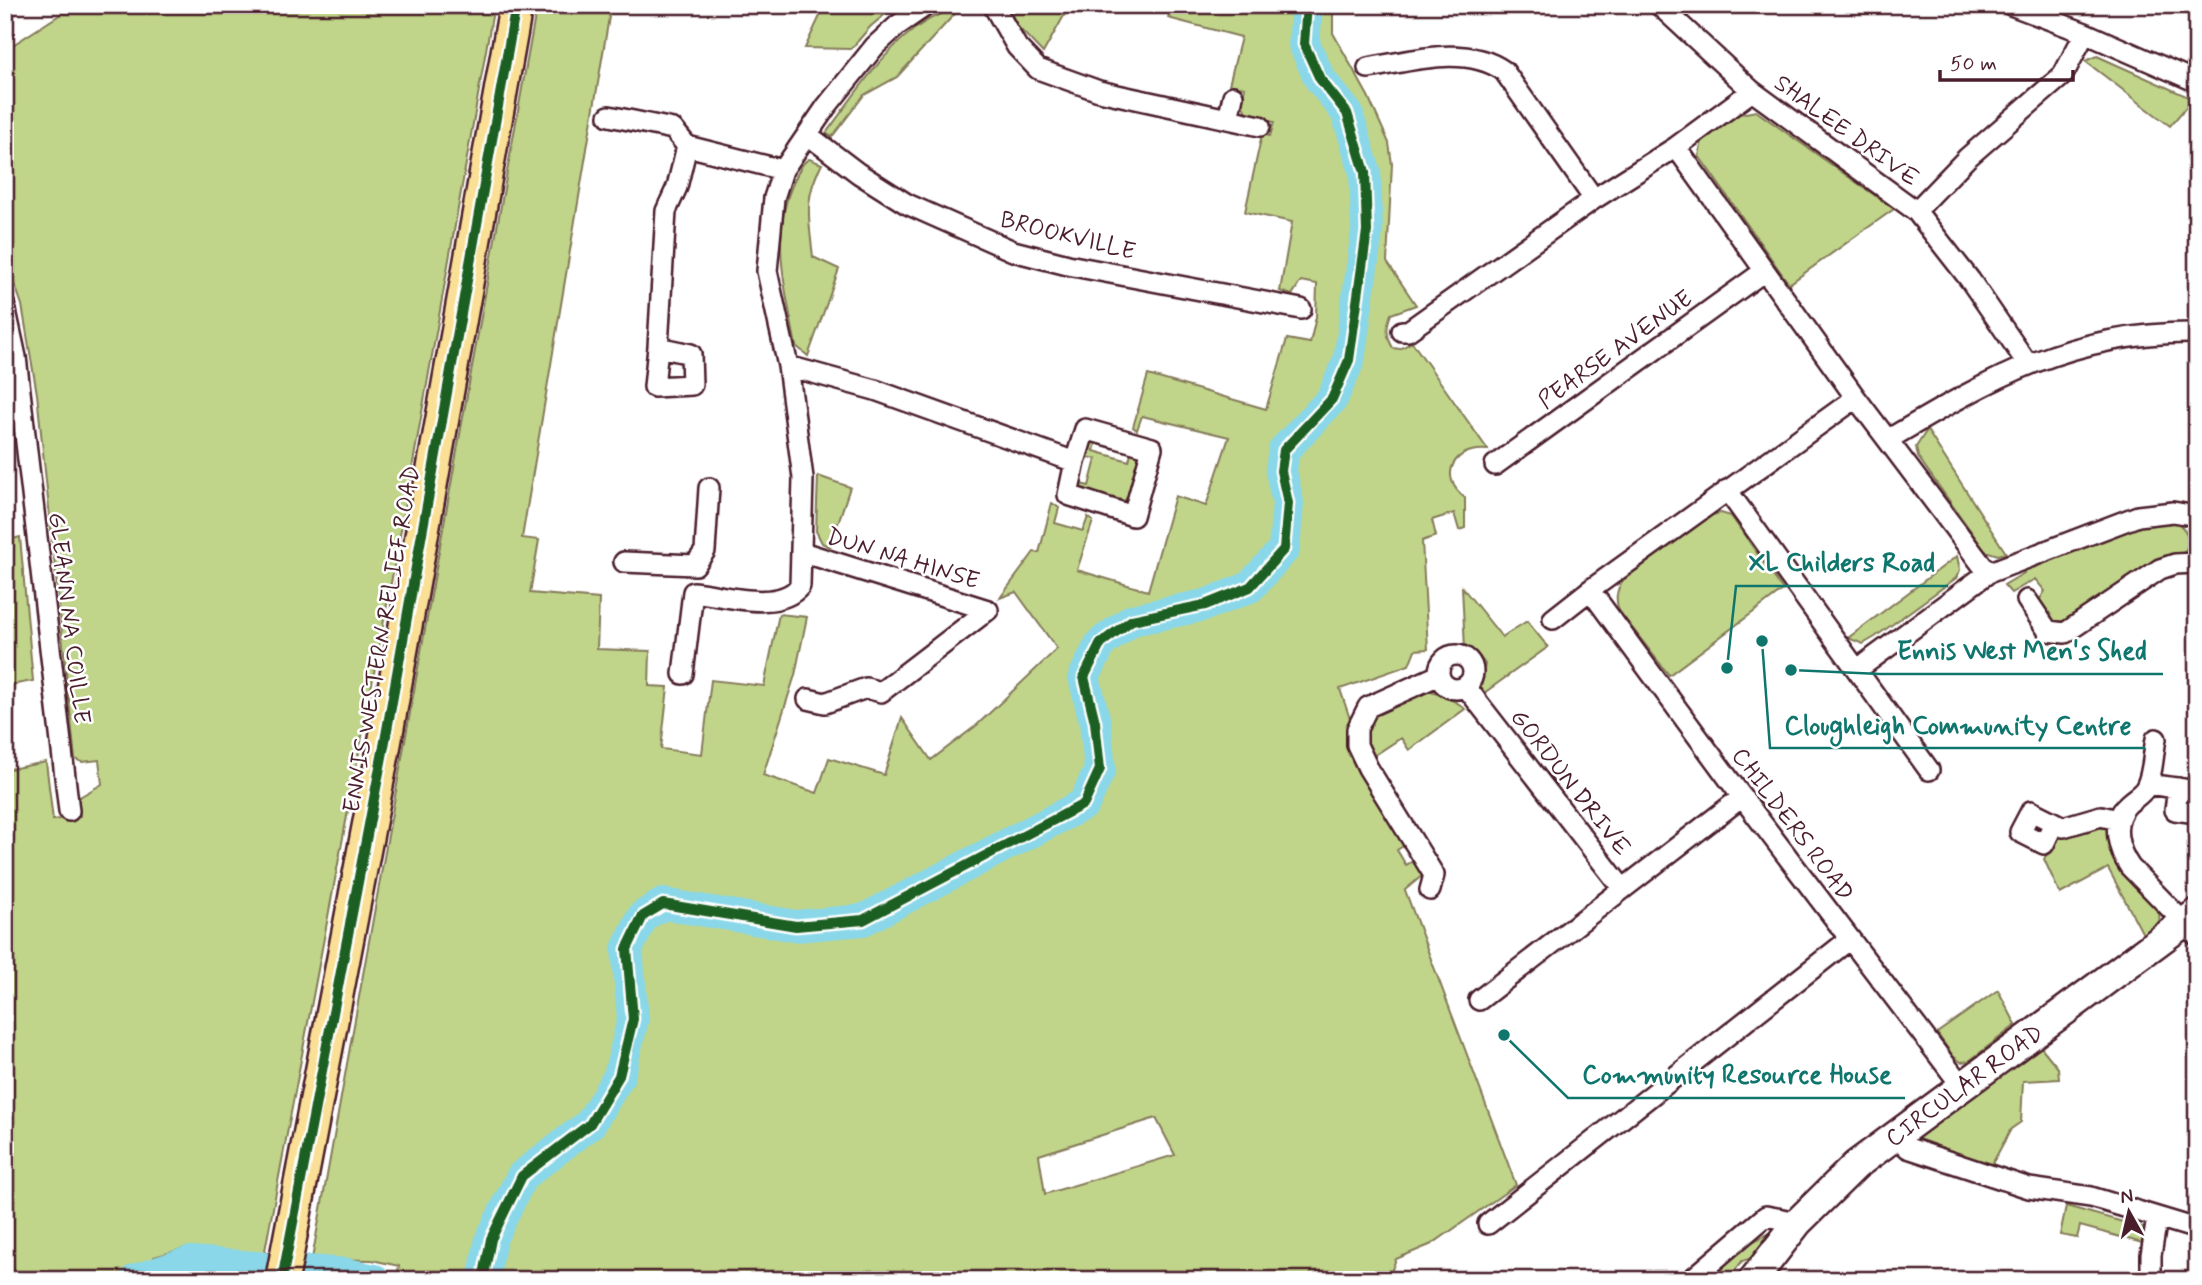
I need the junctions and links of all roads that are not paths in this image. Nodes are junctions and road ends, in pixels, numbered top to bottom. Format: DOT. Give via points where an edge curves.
graph roads {
  1 [pos="516,5"];
  2 [pos="926,5"];
  3 [pos="993,5"];
  4 [pos="1659,5"];
  5 [pos="2011,5"];
  6 [pos="2085,33"];
  7 [pos="1368,68"];
  8 [pos="2197,82"];
  9 [pos="1752,91"];
  10 [pos="1233,96"];
  11 [pos="609,116"];
  12 [pos="1228,119"];
  13 [pos="1260,126"];
  14 [pos="808,135"];
  15 [pos="687,146"];
  16 [pos="1676,147"];
  17 [pos="783,170"];
  18 [pos="1594,199"];
  19 [pos="1916,211"];
  20 [pos="1763,272"];
  21 [pos="5,306"];
  22 [pos="1301,309"];
  23 [pos="1402,331"];
  24 [pos="2197,333"];
  25 [pos="658,347"];
  26 [pos="2027,363"];
  27 [pos="788,366"];
  28 [pos="1856,398"];
  29 [pos="1889,439"];
  30 [pos="1075,462"];
  31 [pos="1495,465"];
  32 [pos="709,488"];
  33 [pos="1727,490"];
  34 [pos="2197,516"];
  35 [pos="802,552"];
  36 [pos="2196,558"];
  37 [pos="624,562"];
  38 [pos="695,565"];
  39 [pos="1988,573"];
  40 [pos="1590,590"];
  41 [pos="693,592"];
  42 [pos="2027,600"];
  43 [pos="1553,619"];
  44 [pos="1858,669"];
  45 [pos="682,674"];
  46 [pos="1439,675"];
  47 [pos="1466,687"];
  48 [pos="808,699"];
  49 [pos="2156,739"];
  50 [pos="1929,770"];
  51 [pos="2148,784"];
  52 [pos="2187,789"];
  53 [pos="1742,797"];
  54 [pos="69,811"];
  55 [pos="2197,813"];
  56 [pos="2118,820"];
  57 [pos="2054,823"];
  58 [pos="1623,889"];
  59 [pos="1430,890"];
  60 [pos="2192,924"];
  61 [pos="1850,939"];
  62 [pos="1479,1000"];
  63 [pos="1961,1085"];
  64 [pos="1895,1134"];
  65 [pos="2157,1218"];
  66 [pos="1798,1223"];
  67 [pos="1488,1224"];
  68 [pos="2197,1229"];
  69 [pos="282,1280"];
  70 [pos="1691,1280"];
  71 [pos="1753,1280"];
  72 [pos="2151,1280"];
  1 -- 69 [label="main road, ENNIS WESTERN RELIEF ROAD" via="385,741"];
  2 -- 14 [label="street, DUN NA HINSE" via="875,46"];
  3 -- 12 [label="street" via="1017,47 1038,69 1099,91"];
  4 -- 9 [label="street, SHALEE DRIVE"];
  5 -- 6 [label="street"];
  6 -- 8 [label="street"];
  6 -- 19 [label="street, SHALEE DRIVE" via="2063,75 1967,158"];
  7 -- 18 [label="street" via="1427,59 1488,60 1503,71"];
  9 -- 16 [label="street, SHALEE DRIVE"];
  9 -- 19 [label="street, SHALEE DRIVE"];
  10 -- 12 [label="street"];
  11 -- 15 [label="street" via="673,129"];
  12 -- 13 [label="street"];
  14 -- 17 [label="street, DUN NA HINSE"];
  14 -- 22 [label="street, BROOKVILLE" via="907,204 1013,251"];
  15 -- 17 [label="street"];
  15 -- 25 [label="street" via="666,211"];
  16 -- 18 [label="street, SHALEE DRIVE"];
  16 -- 20 [label="street"];
  17 -- 27 [label="street, DUN NA HINSE" via="774,198 767,271"];
  18 -- 23 [label="street, SHALEE DRIVE"];
  19 -- 26 [label="street"];
  20 -- 28 [label="street"];
  20 -- 31 [label="street, PEARSE AVENUE"];
  21 -- 54 [label="street, GLEANN NA COILLE" via="75,781"];
  24 -- 26 [label="street" via="2139,335"];
  26 -- 29 [label="street"];
  27 -- 30 [label="street" via="875,390"];
  27 -- 35 [label="street, DUN NA HINSE" via="803,478"];
  28 -- 29 [label="street"];
  28 -- 33 [label="street"];
  29 -- 39 [label="street"];
  30 -- 30 [label="street" via="1085,429 1152,448 1133,516 1068,495"];
  32 -- 38 [label="street" via="705,551"];
  33 -- 40 [label="street"];
  33 -- 44 [label="street"];
  34 -- 39 [label="street" via="2173,512 2138,516"];
  35 -- 41 [label="street, DUN NA HINSE" via="800,586 792,596 776,601"];
  35 -- 48 [label="street, DUN NA HINSE" via="988,610 881,692 866,688 825,703"];
  36 -- 42 [label="street" via="2160,569 2065,633 2048,631"];
  37 -- 38 [label="street"];
  38 -- 41 [label="street"];
  39 -- 44 [label="street"];
  40 -- 43 [label="street"];
  40 -- 53 [label="street, CHILDERS ROAD"];
  41 -- 45 [label="street"];
  44 -- 50 [label="street"];
  46 -- 47 [label="street, GORDUN DRIVE" via="1453,690"];
  46 -- 47 [label="street" via="1445,658 1463,656 1474,671"];
  46 -- 59 [label="street" via="1368,707 1357,729 1357,744 1368,768 1434,875"];
  47 -- 58 [label="street, GORDUN DRIVE"];
  49 -- 51 [label="street"];
  51 -- 52 [label="street"];
  51 -- 56 [label="street"];
  52 -- 55 [label="street" via="2175,810"];
  53 -- 58 [label="street, GORDUN DRIVE"];
  53 -- 61 [label="street, CHILDERS ROAD"];
  56 -- 57 [label="street" via="2101,816 2063,827"];
  56 -- 60 [label="street" via="2123,856"];
  58 -- 62 [label="street"];
  60 -- 63 [label="main road, CIRCULAR ROAD"];
  61 -- 63 [label="street, CHILDERS ROAD"];
  61 -- 67 [label="street"];
  63 -- 64 [label="main road, CIRCULAR ROAD"];
  64 -- 65 [label="street" via="1908,1147 2029,1188 2091,1197"];
  64 -- 66 [label="main road, CIRCULAR ROAD" via="1856,1165"];
  65 -- 68 [label="street"];
  65 -- 72 [label="street"];
  66 -- 70 [label="street" via="1766,1216"];
  66 -- 71 [label="main road, CIRCULAR ROAD"];
}
